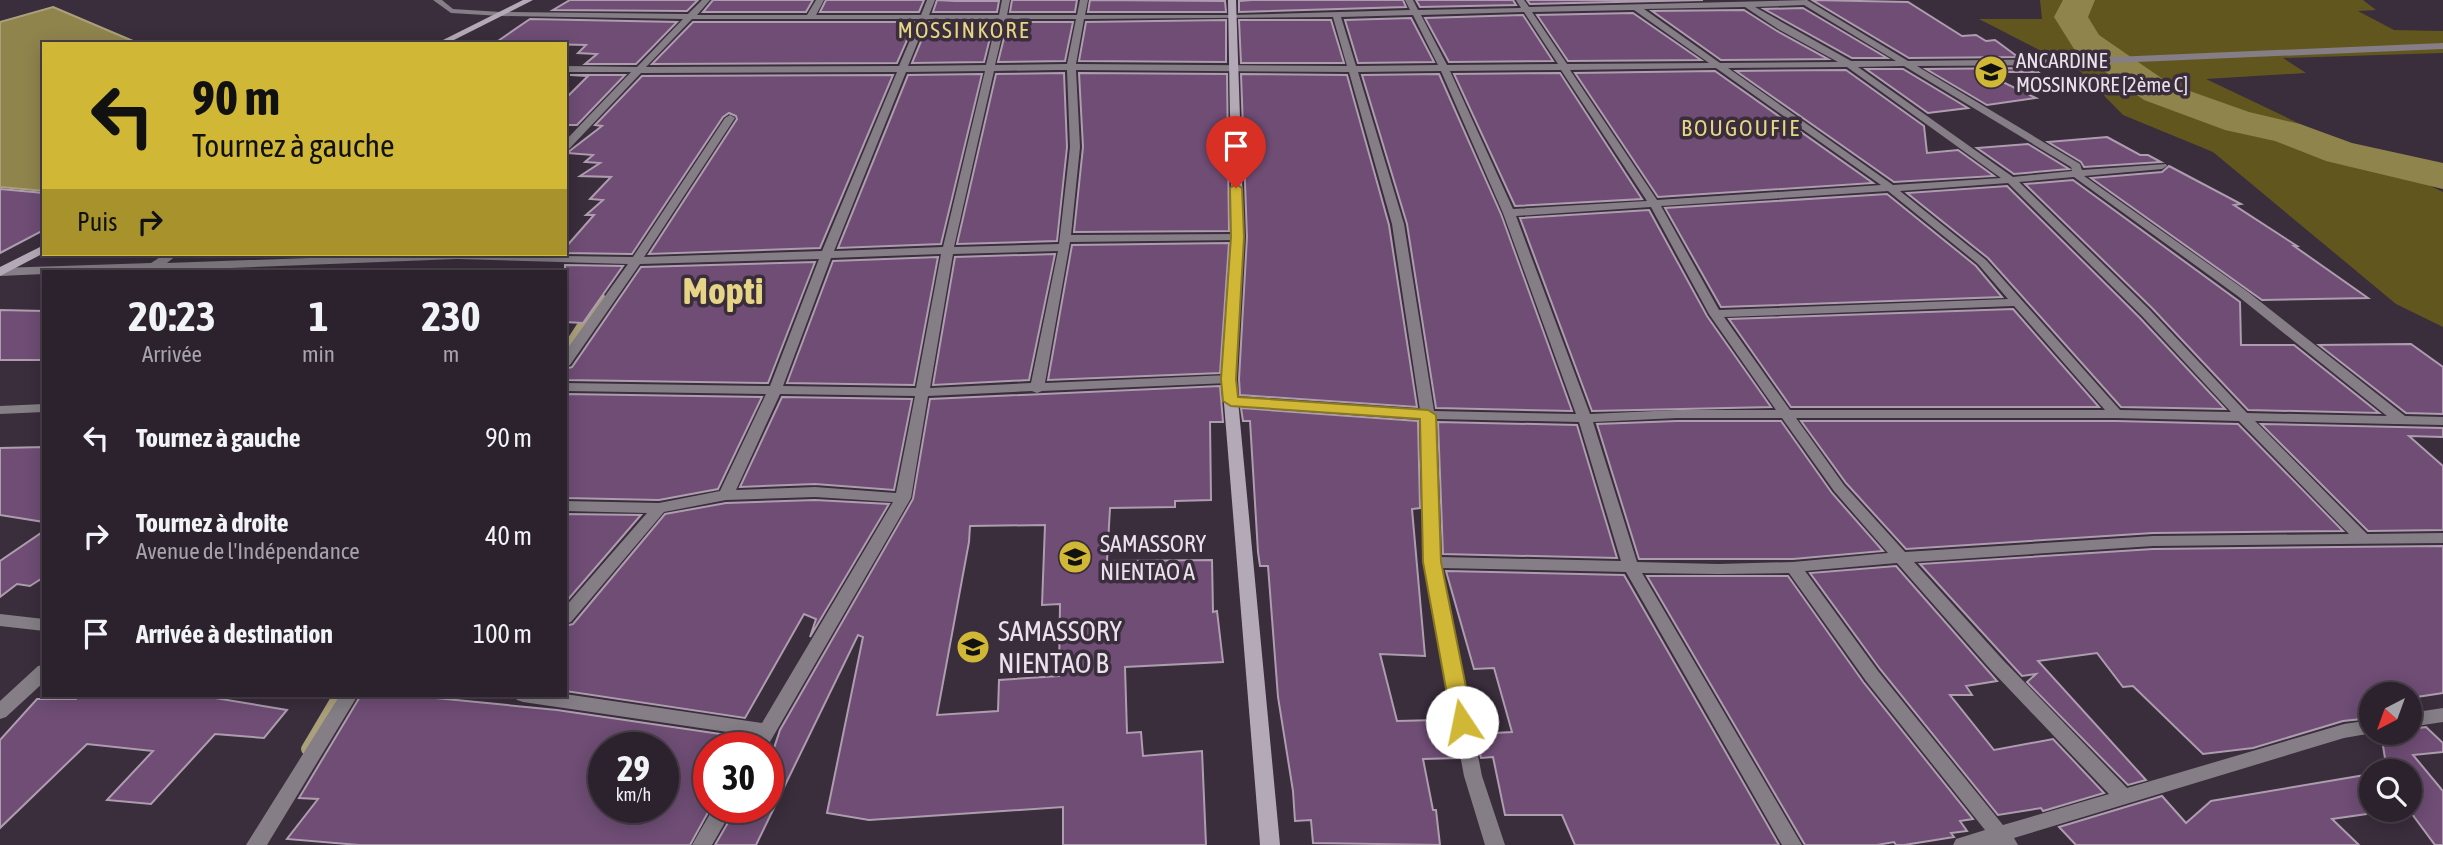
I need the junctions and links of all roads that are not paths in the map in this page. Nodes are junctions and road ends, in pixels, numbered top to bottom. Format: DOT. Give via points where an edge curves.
graph roads {
  1 [pos="436,0"];
  2 [pos="529,0"];
  3 [pos="705,0"];
  4 [pos="820,0"];
  5 [pos="931,0"];
  6 [pos="1006,0"];
  7 [pos="1083,0"];
  8 [pos="1232,0"];
  9 [pos="1804,1"];
  10 [pos="1633,4"];
  11 [pos="1523,5"];
  12 [pos="1412,6"];
  13 [pos="1748,6"];
  14 [pos="1336,13"];
  15 [pos="501,14"];
  16 [pos="690,17"];
  17 [pos="810,17"];
  18 [pos="925,17"];
  19 [pos="1002,17"];
  20 [pos="1080,17"];
  21 [pos="1232,17"];
  22 [pos="443,42"];
  23 [pos="2443,46"];
  24 [pos="1906,62"];
  25 [pos="1847,63"];
  26 [pos="1719,65"];
  27 [pos="1233,66"];
  28 [pos="1562,67"];
  29 [pos="1071,68"];
  30 [pos="1444,68"];
  31 [pos="567,69"];
  32 [pos="1351,69"];
  33 [pos="640,70"];
  34 [pos="990,70"];
  35 [pos="902,71"];
  36 [pos="730,118"];
  37 [pos="567,145"];
  38 [pos="2162,166"];
  39 [pos="2079,174"];
  40 [pos="2011,180"];
  41 [pos="1890,188"];
  42 [pos="1655,205"];
  43 [pos="1509,213"];
  44 [pos="1238,237"];
  45 [pos="1064,243"];
  46 [pos="42,249"];
  47 [pos="948,250"];
  48 [pos="827,253"];
  49 [pos="169,256"];
  50 [pos="435,256"];
  51 [pos="458,256"];
  52 [pos="488,256"];
  53 [pos="636,261"];
  54 [pos="152,268"];
  55 [pos="76,270"];
  56 [pos="445,270"];
  57 [pos="42,271"];
  58 [pos="0,272"];
  59 [pos="2017,302"];
  60 [pos="1715,314"];
  61 [pos="567,359"];
  62 [pos="1228,379"];
  63 [pos="567,387"];
  64 [pos="776,388"];
  65 [pos="1037,389"];
  66 [pos="921,392"];
  67 [pos="1231,401"];
  68 [pos="42,408"];
  69 [pos="0,410"];
  70 [pos="1784,414"];
  71 [pos="2116,414"];
  72 [pos="1428,415"];
  73 [pos="2244,417"];
  74 [pos="1585,418"];
  75 [pos="2401,421"];
  76 [pos="2443,421"];
  77 [pos="726,495"];
  78 [pos="903,498"];
  79 [pos="567,506"];
  80 [pos="659,508"];
  81 [pos="2361,537"];
  82 [pos="2443,538"];
  83 [pos="1902,557"];
  84 [pos="1432,562"];
  85 [pos="1631,567"];
  86 [pos="1793,567"];
  87 [pos="567,616"];
  88 [pos="0,620"];
  89 [pos="42,625"];
  90 [pos="42,673"];
  91 [pos="348,697"];
  92 [pos="534,697"];
  93 [pos="0,712"];
  94 [pos="2443,715"];
  95 [pos="2422,718"];
  96 [pos="2359,729"];
  97 [pos="724,732"];
  98 [pos="766,732"];
  99 [pos="2123,796"];
  100 [pos="715,823"];
  101 [pos="2003,839"];
  102 [pos="256,845"];
  103 [pos="702,845"];
  104 [pos="1270,845"];
  105 [pos="1495,845"];
  106 [pos="1792,845"];
  107 [pos="1963,845"];
  1 -- 15 [label="street" via="451,10"];
  2 -- 15 [label="main road"];
  3 -- 16 [label="street"];
  4 -- 17 [label="street"];
  5 -- 18 [label="street"];
  6 -- 19 [label="street"];
  7 -- 20 [label="street"];
  8 -- 21 [label="main road"];
  9 -- 13 [label="street"];
  9 -- 24 [label="street"];
  10 -- 11 [label="street"];
  10 -- 13 [label="street"];
  10 -- 26 [label="street"];
  11 -- 12 [label="street"];
  11 -- 28 [label="street"];
  12 -- 14 [label="street"];
  12 -- 30 [label="street"];
  13 -- 25 [label="street"];
  14 -- 21 [label="street"];
  14 -- 32 [label="street"];
  15 -- 16 [label="street"];
  15 -- 22 [label="main road"];
  16 -- 17 [label="street"];
  16 -- 33 [label="street"];
  17 -- 18 [label="street"];
  18 -- 19 [label="street"];
  18 -- 35 [label="street"];
  19 -- 20 [label="street"];
  19 -- 34 [label="street"];
  20 -- 21 [label="street"];
  20 -- 29 [label="street"];
  21 -- 27 [label="main road"];
  23 -- 24 [label="street" via="2067,62"];
  24 -- 25 [label="street"];
  24 -- 39 [label="street" via="2076,166"];
  25 -- 26 [label="street"];
  25 -- 40 [label="street"];
  26 -- 28 [label="street"];
  26 -- 41 [label="street"];
  27 -- 29 [label="street"];
  27 -- 32 [label="street"];
  27 -- 44 [label="main road"];
  28 -- 30 [label="street"];
  28 -- 42 [label="street"];
  29 -- 34 [label="street"];
  29 -- 45 [label="street" via="1075,147"];
  30 -- 32 [label="street"];
  30 -- 43 [label="street"];
  31 -- 33 [label="street"];
  32 -- 72 [label="street" via="1398,224"];
  33 -- 35 [label="street"];
  33 -- 37 [label="street"];
  34 -- 35 [label="street"];
  34 -- 47 [label="street"];
  35 -- 48 [label="street"];
  36 -- 53 [label="street"];
  38 -- 39 [label="street"];
  39 -- 40 [label="street"];
  39 -- 75 [label="street" via="2321,351"];
  40 -- 41 [label="street"];
  40 -- 73 [label="street"];
  41 -- 42 [label="street"];
  41 -- 59 [label="street" via="1982,262"];
  42 -- 43 [label="street"];
  42 -- 60 [label="street"];
  43 -- 74 [label="street"];
  44 -- 45 [label="street"];
  44 -- 62 [label="main road"];
  45 -- 47 [label="street"];
  45 -- 65 [label="street"];
  46 -- 58 [label="main road"];
  47 -- 48 [label="street"];
  47 -- 66 [label="street"];
  48 -- 53 [label="street"];
  48 -- 64 [label="street"];
  49 -- 54 [label="street"];
  50 -- 54 [label="street"];
  51 -- 56 [label="street"];
  52 -- 53 [label="street"];
  53 -- 61 [label="street"];
  54 -- 55 [label="street"];
  57 -- 58 [label="street"];
  59 -- 60 [label="street"];
  59 -- 71 [label="street"];
  60 -- 70 [label="street"];
  62 -- 65 [label="street"];
  62 -- 67 [label="main road"];
  63 -- 64 [label="street"];
  64 -- 66 [label="street"];
  64 -- 77 [label="street"];
  65 -- 66 [label="street"];
  66 -- 78 [label="street"];
  67 -- 72 [label="street"];
  67 -- 104 [label="main road"];
  68 -- 69 [label="street"];
  70 -- 71 [label="street"];
  70 -- 74 [label="street"];
  70 -- 83 [label="street" via="1839,488"];
  71 -- 73 [label="street"];
  72 -- 74 [label="street"];
  72 -- 84 [label="street"];
  73 -- 75 [label="street"];
  73 -- 81 [label="street"];
  74 -- 85 [label="street"];
  75 -- 76 [label="street"];
  77 -- 78 [label="street" via="815,492"];
  77 -- 80 [label="street"];
  78 -- 98 [label="street"];
  79 -- 80 [label="street"];
  80 -- 87 [label="street"];
  81 -- 82 [label="street"];
  81 -- 83 [label="street" via="2153,541"];
  83 -- 86 [label="street"];
  83 -- 99 [label="street" via="1997,665"];
  84 -- 85 [label="street"];
  84 -- 105 [label="street" via="1473,776"];
  85 -- 86 [label="street"];
  85 -- 106 [label="street"];
  86 -- 101 [label="street" via="1872,676"];
  88 -- 89 [label="street"];
  90 -- 93 [label="street"];
  91 -- 102 [label="street"];
  92 -- 97 [label="street"];
  94 -- 95 [label="street"];
  96 -- 99 [label="street"];
  99 -- 101 [label="street"];
  100 -- 103 [label="street"];
  101 -- 107 [label="street"];
}
